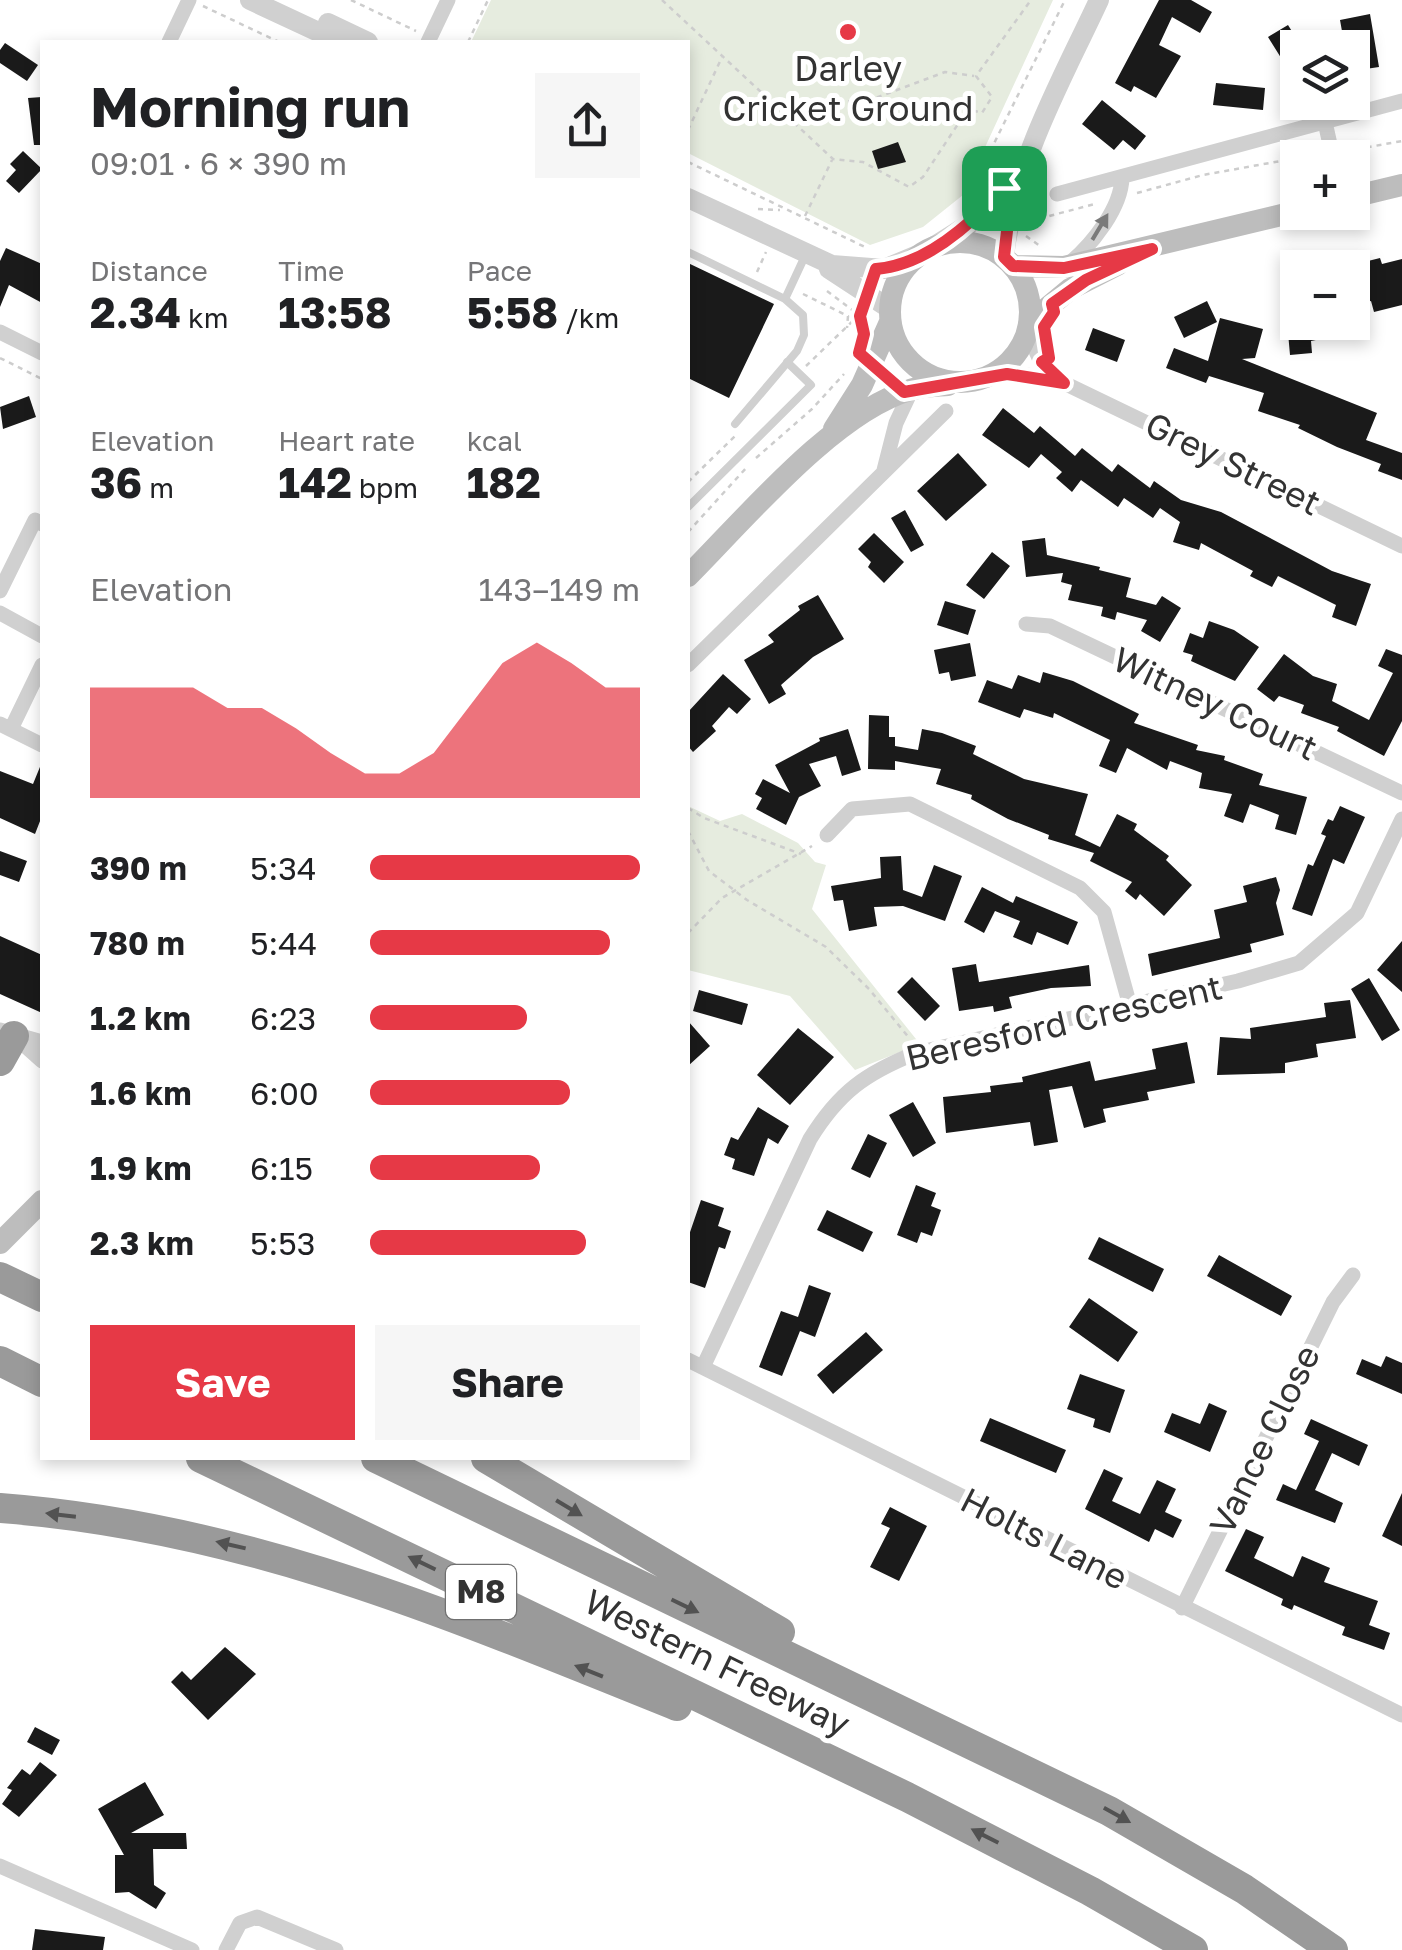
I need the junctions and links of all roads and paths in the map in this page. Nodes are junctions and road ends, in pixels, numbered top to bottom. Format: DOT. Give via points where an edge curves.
graph roads {
  1 [pos="250,0"];
  2 [pos="281,0"];
  3 [pos="352,0"];
  4 [pos="448,0"];
  5 [pos="488,0"];
  6 [pos="662,0"];
  7 [pos="1031,0"];
  8 [pos="1065,0"];
  9 [pos="1098,0"];
  10 [pos="195,3"];
  11 [pos="171,40"];
  12 [pos="275,40"];
  13 [pos="336,40"];
  14 [pos="364,40"];
  15 [pos="429,40"];
  16 [pos="469,40"];
  17 [pos="724,54"];
  18 [pos="976,76"];
  19 [pos="1402,101"];
  20 [pos="792,120"];
  21 [pos="1325,122"];
  22 [pos="690,126"];
  23 [pos="1329,140"];
  24 [pos="1402,141"];
  25 [pos="1370,147"];
  26 [pos="833,159"];
  27 [pos="690,163"];
  28 [pos="1280,163"];
  29 [pos="1023,164"];
  30 [pos="1122,178"];
  31 [pos="1402,185"];
  32 [pos="1370,193"];
  33 [pos="1057,194"];
  34 [pos="1117,198"];
  35 [pos="690,203"];
  36 [pos="961,209"];
  37 [pos="1280,217"];
  38 [pos="804,219"];
  39 [pos="1014,228"];
  40 [pos="1152,249"];
  41 [pos="927,250"];
  42 [pos="690,253"];
  43 [pos="805,255"];
  44 [pos="1008,261"];
  45 [pos="1055,268"];
  46 [pos="876,269"];
  47 [pos="866,294"];
  48 [pos="785,299"];
  49 [pos="860,316"];
  50 [pos="890,316"];
  51 [pos="1028,327"];
  52 [pos="0,332"];
  53 [pos="864,334"];
  54 [pos="40,352"];
  55 [pos="0,358"];
  56 [pos="866,359"];
  57 [pos="787,362"];
  58 [pos="798,372"];
  59 [pos="40,377"];
  60 [pos="975,380"];
  61 [pos="1064,383"];
  62 [pos="912,389"];
  63 [pos="946,411"];
  64 [pos="734,424"];
  65 [pos="746,425"];
  66 [pos="827,438"];
  67 [pos="884,470"];
  68 [pos="690,480"];
  69 [pos="690,505"];
  70 [pos="40,523"];
  71 [pos="690,530"];
  72 [pos="1402,546"];
  73 [pos="691,565"];
  74 [pos="0,591"];
  75 [pos="0,614"];
  76 [pos="1026,624"];
  77 [pos="40,635"];
  78 [pos="690,663"];
  79 [pos="40,667"];
  80 [pos="5,727"];
  81 [pos="40,744"];
  82 [pos="1402,793"];
  83 [pos="690,809"];
  84 [pos="1402,819"];
  85 [pos="690,835"];
  86 [pos="828,835"];
  87 [pos="734,891"];
  88 [pos="690,931"];
  89 [pos="1130,1006"];
  90 [pos="14,1042"];
  91 [pos="919,1052"];
  92 [pos="40,1060"];
  93 [pos="40,1203"];
  94 [pos="0,1243"];
  95 [pos="1353,1275"];
  96 [pos="0,1277"];
  97 [pos="40,1296"];
  98 [pos="0,1361"];
  99 [pos="695,1364"];
  100 [pos="40,1381"];
  101 [pos="205,1460"];
  102 [pos="380,1460"];
  103 [pos="489,1460"];
  104 [pos="0,1508"];
  105 [pos="1182,1608"];
  106 [pos="1402,1715"];
  107 [pos="1030,1770"];
  108 [pos="907,1797"];
  109 [pos="0,1866"];
  110 [pos="192,1950"];
  111 [pos="226,1950"];
  112 [pos="336,1950"];
  113 [pos="1193,1950"];
  114 [pos="1333,1950"];
  1 -- 13 [label="street"];
  2 -- 14 [label="street"];
  3 -- 15 [label="path"];
  4 -- 15 [label="street"];
  5 -- 16 [label="path"];
  6 -- 17 [label="path"];
  7 -- 18 [label="path"];
  8 -- 36 [label="path"];
  9 -- 29 [label="street"];
  10 -- 11 [label="street"];
  10 -- 12 [label="path"];
  17 -- 20 [label="path"];
  17 -- 22 [label="path"];
  18 -- 20 [label="path" via="945,72 862,103 815,104"];
  18 -- 26 [label="path" via="992,97 982,113 968,109 923,176 908,187 863,162"];
  19 -- 21 [label="street"];
  20 -- 26 [label="path"];
  21 -- 23 [label="street"];
  21 -- 30 [label="street"];
  24 -- 25 [label="path"];
  26 -- 38 [label="path"];
  27 -- 38 [label="path"];
  28 -- 34 [label="path"];
  29 -- 41 [label="street" via="968,224"];
  29 -- 44 [label="street" via="1010,205"];
  30 -- 33 [label="street"];
  30 -- 34 [label="street"];
  31 -- 32 [label="main road"];
  33 -- 34 [label="path" via="1020,224"];
  45 -- 34 [label="street, one-way" via="1085,251"];
  35 -- 43 [label="street"];
  37 -- 40 [label="main road"];
  38 -- 46 [label="path" via="880,253 890,250"];
  39 -- 45 [label="path" via="1046,250"];
  40 -- 45 [label="main road"];
  40 -- 51 [label="main road" via="1070,289"];
  41 -- 44 [label="main road" via="970,242"];
  41 -- 46 [label="street"];
  41 -- 50 [label="main road" via="904,269"];
  42 -- 48 [label="lane"];
  43 -- 46 [label="street"];
  43 -- 47 [label="street"];
  43 -- 48 [label="lane"];
  44 -- 45 [label="main road"];
  44 -- 51 [label="main road" via="1024,283"];
  47 -- 49 [label="path"];
  47 -- 50 [label="street"];
  48 -- 57 [label="lane" via="806,322"];
  49 -- 53 [label="path"];
  49 -- 58 [label="path"];
  50 -- 56 [label="main road"];
  50 -- 60 [label="main road" via="908,359 934,376"];
  51 -- 60 [label="main road" via="1012,359"];
  51 -- 61 [label="street, Grey Street" via="1039,358"];
  52 -- 54 [label="street"];
  55 -- 59 [label="path"];
  56 -- 66 [label="main road"];
  56 -- 71 [label="path" via="750,464"];
  57 -- 58 [label="lane"];
  57 -- 64 [label="lane"];
  58 -- 69 [label="lane" via="811,385"];
  60 -- 61 [label="street, Grey Street" via="1028,375"];
  60 -- 62 [label="main road"];
  61 -- 72 [label="street, Grey Street"];
  62 -- 66 [label="main road"];
  62 -- 67 [label="street"];
  63 -- 67 [label="street"];
  65 -- 68 [label="path"];
  66 -- 73 [label="main road"];
  67 -- 78 [label="street"];
  70 -- 74 [label="street" via="35,520"];
  75 -- 77 [label="street"];
  76 -- 82 [label="street, Witney Court" via="1050,626"];
  79 -- 80 [label="street"];
  80 -- 81 [label="street"];
  83 -- 87 [label="path" via="802,855"];
  84 -- 89 [label="street, Beresford Crescent" via="1357,913 1299,964"];
  85 -- 87 [label="path" via="709,871"];
  86 -- 89 [label="street" via="852,808 910,804 1080,888 1104,912"];
  87 -- 88 [label="path"];
  87 -- 91 [label="path" via="826,947 870,989"];
  89 -- 91 [label="street, Beresford Crescent"];
  90 -- 92 [label="street"];
  91 -- 99 [label="street, Beresford Crescent" via="871,1071 829,1108"];
  93 -- 94 [label="main road"];
  95 -- 105 [label="street, Vance Close" via="1333,1302"];
  96 -- 97 [label="highway"];
  98 -- 100 [label="highway"];
  99 -- 105 [label="street, Holts Lane"];
  108 -- 101 [label="highway, Western Freeway / M8, one-way"];
  102 -- 107 [label="highway, Western Freeway / M8, one-way"];
  103 -- 107 [label="highway, one-way"];
  108 -- 104 [label="highway, one-way" via="325,1571 147,1528"];
  105 -- 106 [label="street, Holts Lane"];
  107 -- 114 [label="highway, Western Freeway / M8, one-way" via="1177,1848"];
  113 -- 108 [label="highway, Western Freeway / M8, one-way"];
  109 -- 110 [label="street"];
  111 -- 112 [label="street" via="240,1923 258,1918"];
}
